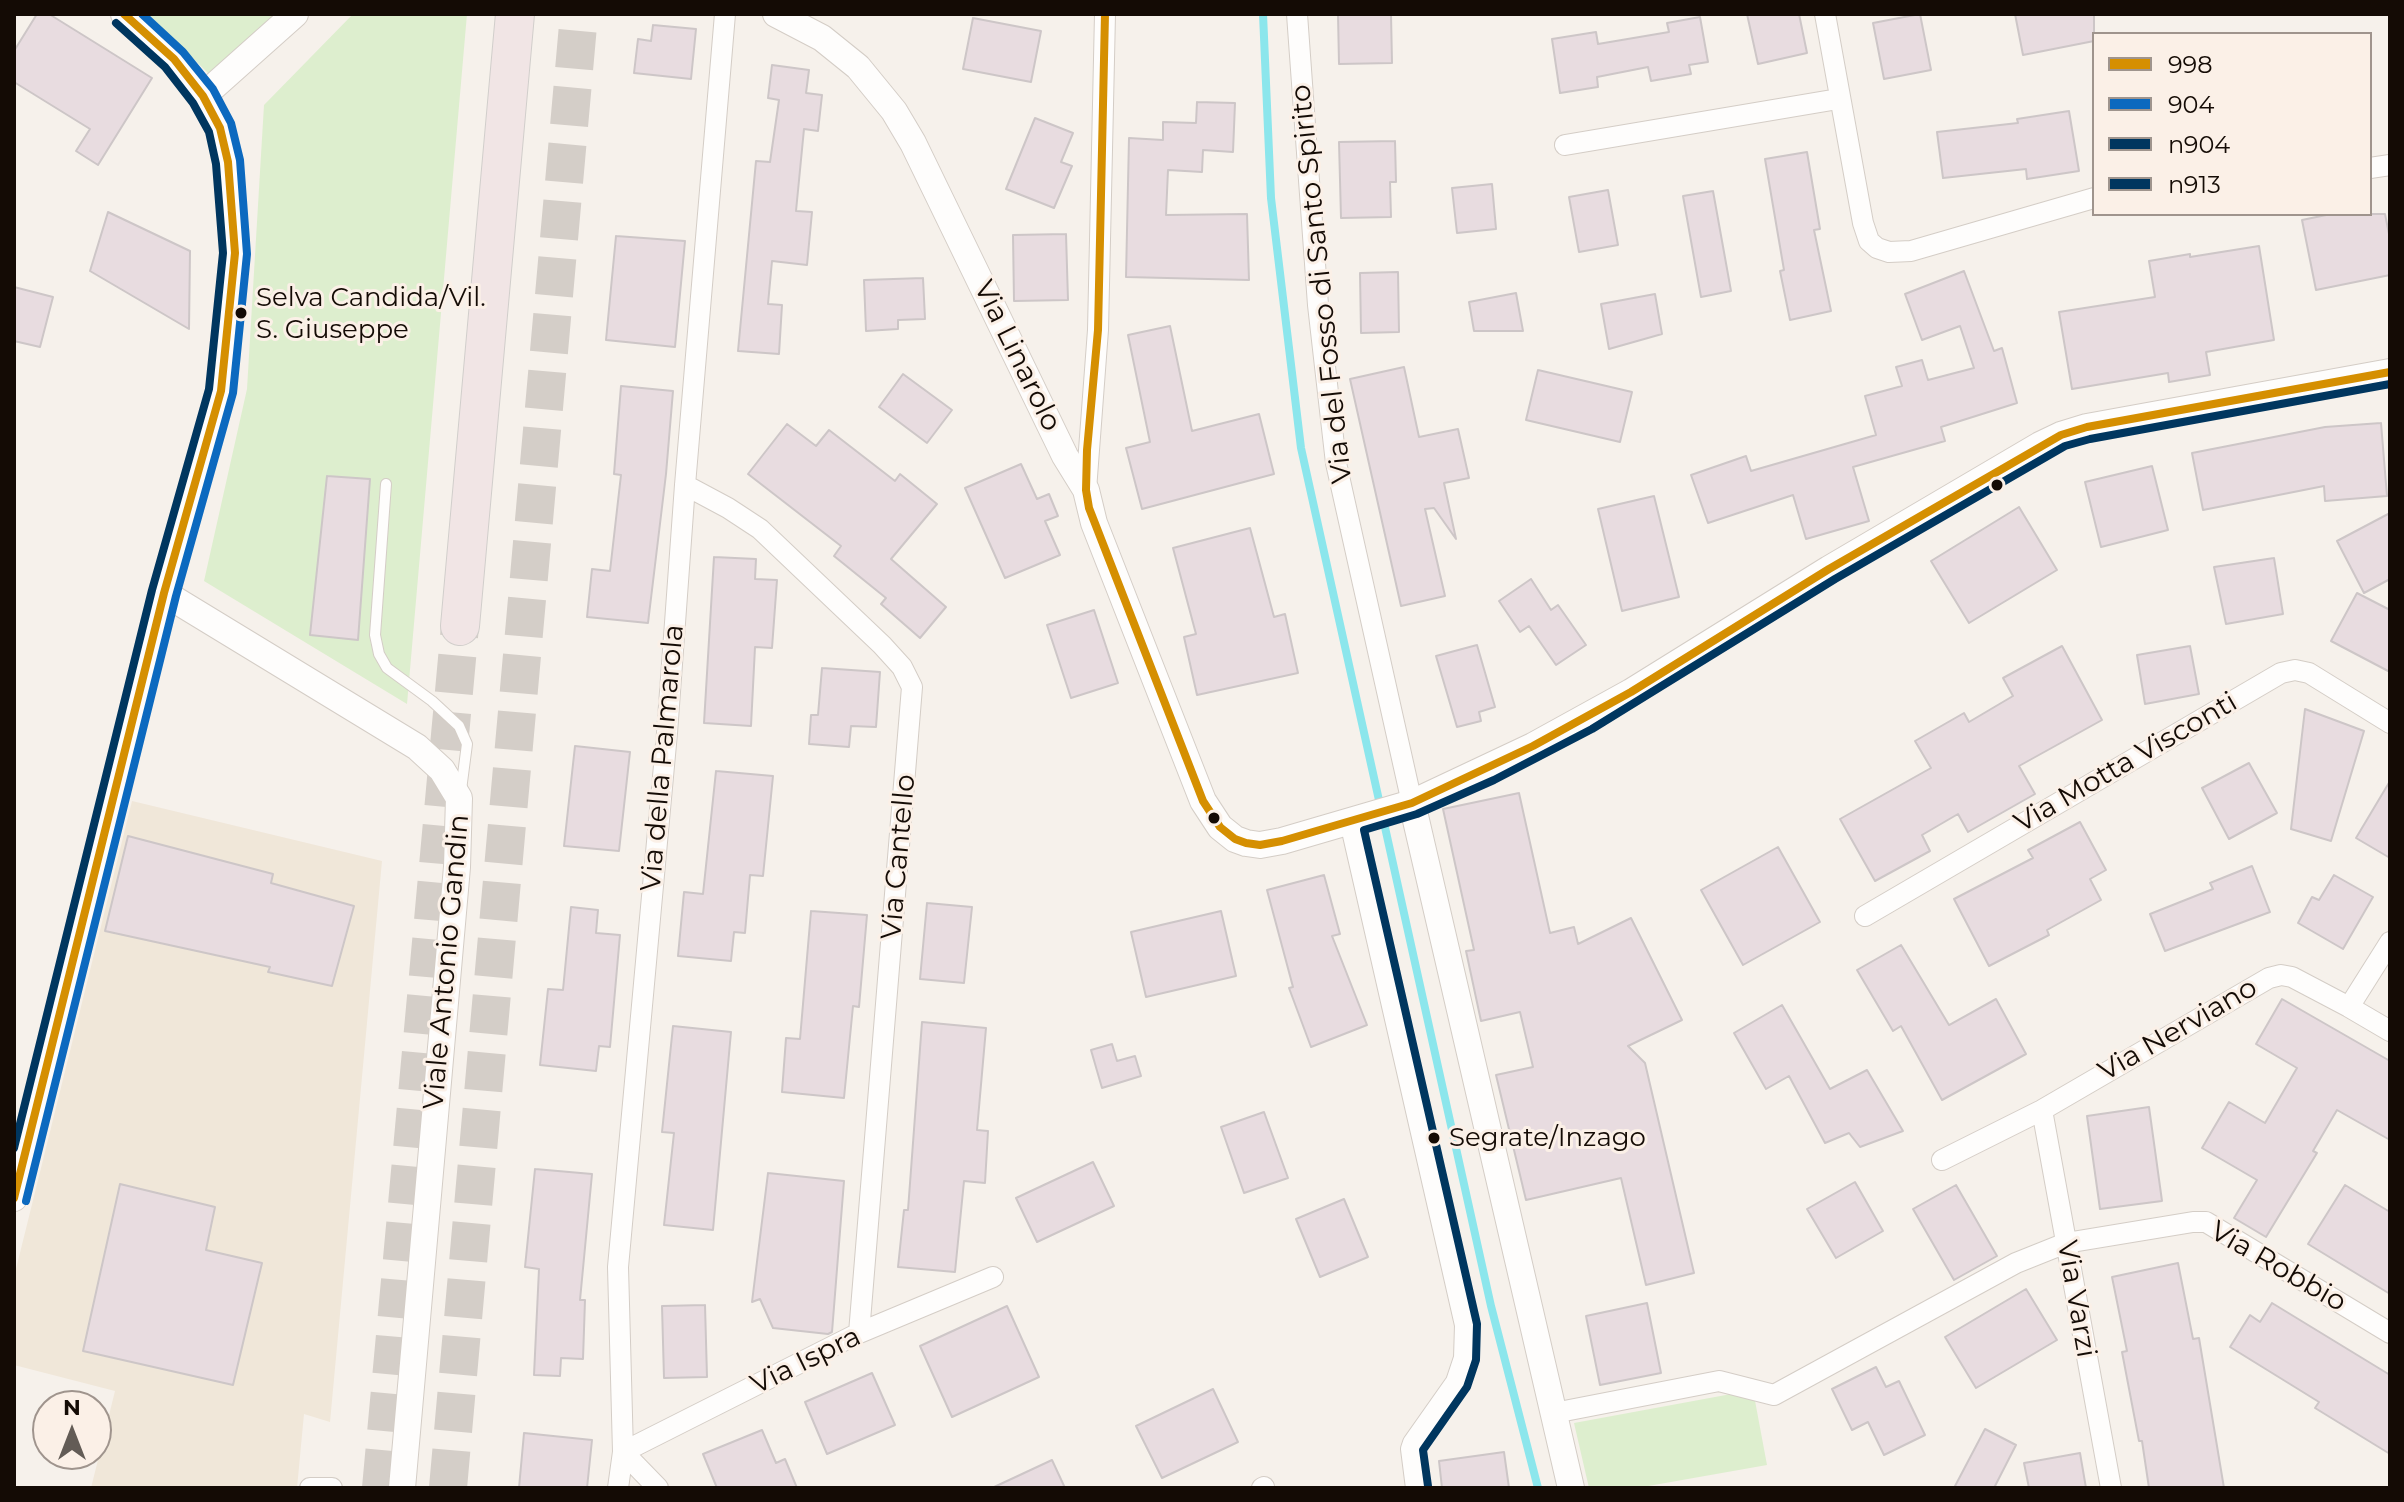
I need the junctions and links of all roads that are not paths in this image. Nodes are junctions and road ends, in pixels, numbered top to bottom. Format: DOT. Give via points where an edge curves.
graph roads {
  1 [pos="124,14"];
  2 [pos="295,14"];
  3 [pos="515,14"];
  4 [pos="725,14"];
  5 [pos="776,14"];
  6 [pos="1105,14"];
  7 [pos="1297,14"];
  8 [pos="1825,14"];
  9 [pos="203,96"];
  10 [pos="1838,99"];
  11 [pos="1565,145"];
  12 [pos="2092,199"];
  13 [pos="2390,372"];
  14 [pos="386,484"];
  15 [pos="685,485"];
  16 [pos="1086,490"];
  17 [pos="164,593"];
  18 [pos="460,626"];
  19 [pos="2390,723"];
  20 [pos="459,798"];
  21 [pos="1412,803"];
  22 [pos="1350,822"];
  23 [pos="1865,916"];
  24 [pos="2390,942"];
  25 [pos="2349,1007"];
  26 [pos="2390,1031"];
  27 [pos="2042,1110"];
  28 [pos="1942,1160"];
  29 [pos="14,1198"];
  30 [pos="2066,1243"];
  31 [pos="993,1277"];
  32 [pos="859,1333"];
  33 [pos="2390,1333"];
  34 [pos="1554,1413"];
  35 [pos="623,1452"];
  36 [pos="310,1488"];
  37 [pos="332,1488"];
  38 [pos="402,1488"];
  39 [pos="618,1488"];
  40 [pos="658,1488"];
  41 [pos="1416,1488"];
  42 [pos="1571,1488"];
  43 [pos="2111,1488"];
  1 -- 9 [label="street" via="174,59"];
  2 -- 9 [label="street"];
  3 -- 18 [label="highway"];
  4 -- 15 [label="street, Via della Palmarola"];
  5 -- 16 [label="street, Via Linarolo" via="843,53 894,111"];
  6 -- 16 [label="street" via="1098,330"];
  7 -- 21 [label="street, Via del Fosso di Santo Spirito" via="1332,435"];
  8 -- 10 [label="street"];
  9 -- 17 [label="street" via="220,128 228,162 235,253 221,391"];
  10 -- 11 [label="street"];
  10 -- 12 [label="street" via="1863,223 1869,241 1882,251 1911,251"];
  13 -- 21 [label="street, Via Linarolo" via="2061,435 1586,718"];
  14 -- 20 [label="lane" via="375,635 379,654 387,668 445,712 464,735"];
  15 -- 32 [label="street, Via Cantello" via="760,529 893,656 912,687"];
  15 -- 35 [label="street, Via della Palmarola" via="618,1267"];
  16 -- 22 [label="street, Via Linarolo" via="1196,786 1220,827 1235,839 1260,845"];
  17 -- 20 [label="street, Viale Antonio Gandin" via="417,747 442,770"];
  17 -- 29 [label="street"];
  19 -- 23 [label="street, Via Motta Visconti" via="2309,673 2281,673"];
  20 -- 38 [label="street, Viale Antonio Gandin"];
  21 -- 22 [label="street, Via Linarolo"];
  21 -- 34 [label="street, Via del Fosso di Santo Spirito"];
  22 -- 41 [label="street" via="1465,1325 1464,1358 1456,1382 1411,1449"];
  24 -- 25 [label="street"];
  25 -- 26 [label="street, Via Nerviano"];
  25 -- 27 [label="street, Via Nerviano" via="2292,977 2269,978"];
  27 -- 28 [label="street, Via Nerviano"];
  27 -- 30 [label="street, Via Varzi"];
  30 -- 33 [label="street, Via Robbio" via="2206,1222"];
  30 -- 34 [label="street, Via Robbio" via="2016,1263 1774,1395 1719,1381"];
  30 -- 43 [label="street, Via Varzi"];
  31 -- 32 [label="street, Via Ispra"];
  32 -- 35 [label="street, Via Ispra"];
  34 -- 42 [label="street, Via del Fosso di Santo Spirito"];
  35 -- 39 [label="street, Via della Palmarola"];
  35 -- 40 [label="street"];
  36 -- 37 [label="street"];
}
